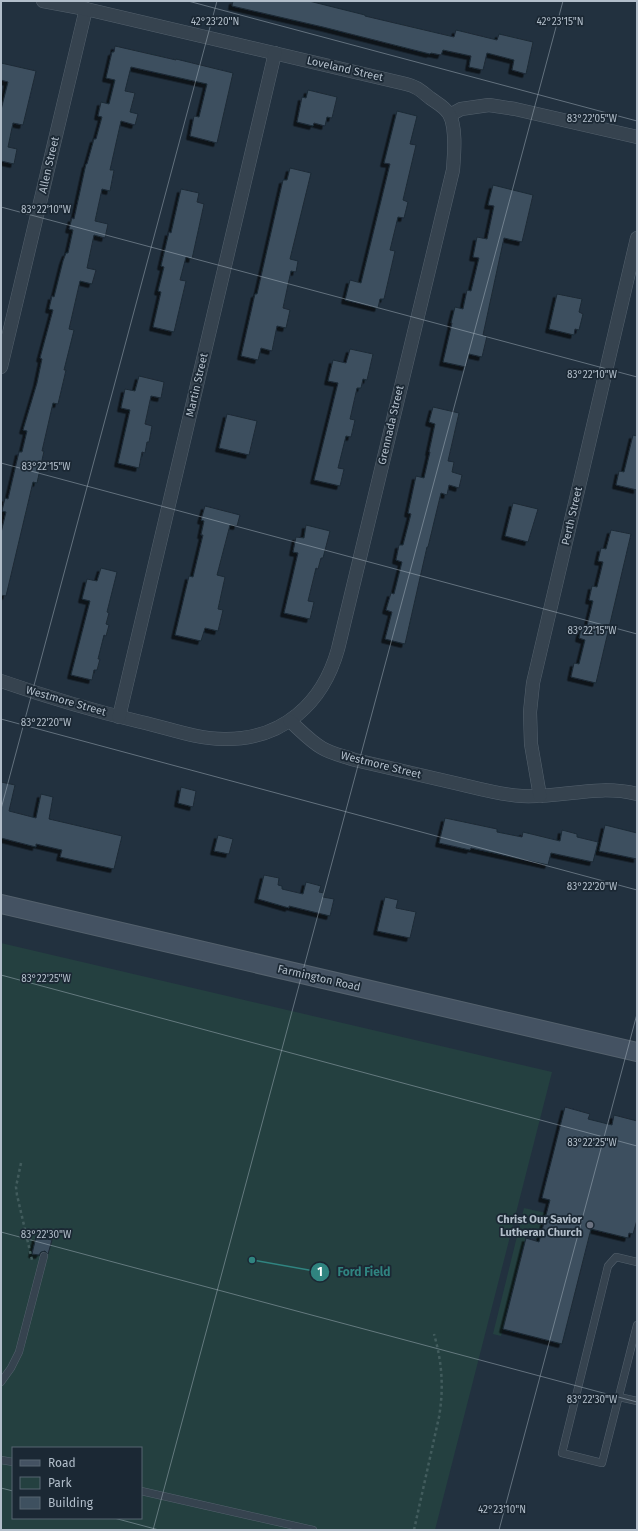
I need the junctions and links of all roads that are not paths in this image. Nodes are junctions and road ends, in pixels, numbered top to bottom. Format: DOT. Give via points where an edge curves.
graph roads {
  1 [pos="43,1"];
  2 [pos="86,9"];
  3 [pos="275,53"];
  4 [pos="450,115"];
  5 [pos="637,137"];
  6 [pos="637,238"];
  7 [pos="1,367"];
  8 [pos="1,681"];
  9 [pos="119,717"];
  10 [pos="290,721"];
  11 [pos="637,794"];
  12 [pos="540,796"];
  13 [pos="1,904"];
  14 [pos="637,1052"];
  15 [pos="44,1256"];
  16 [pos="637,1262"];
  17 [pos="637,1325"];
  18 [pos="1,1382"];
  19 [pos="619,1396"];
  20 [pos="637,1401"];
  21 [pos="1,1460"];
  22 [pos="12,1462"];
  23 [pos="142,1491"];
  24 [pos="313,1530"];
  1 -- 2 [label="street, Loveland Street"];
  2 -- 3 [label="street, Loveland Street"];
  2 -- 7 [label="street, Allen Street"];
  3 -- 4 [label="street, Loveland Street" via="418,87"];
  3 -- 9 [label="street, Martin Street"];
  4 -- 5 [label="street" via="462,109 489,105"];
  4 -- 10 [label="street, Grennada Street" via="455,139 453,170 338,649 326,682 304,709"];
  6 -- 12 [label="street, Perth Street" via="533,683 530,712 531,744"];
  8 -- 9 [label="street, Westmore Street"];
  9 -- 10 [label="street, Westmore Street" via="208,738 224,739 260,734"];
  10 -- 12 [label="street, Westmore Street" via="307,738 322,748 355,760 493,792"];
  11 -- 12 [label="street, Westmore Street" via="616,789"];
  13 -- 14 [label="main road, Farmington Road"];
  15 -- 18 [label="lane" via="18,1352"];
  16 -- 19 [label="lane" via="616,1257 608,1266 562,1453 602,1464"];
  17 -- 19 [label="lane"];
  19 -- 20 [label="lane"];
  21 -- 22 [label="lane"];
  23 -- 24 [label="lane"];
}
